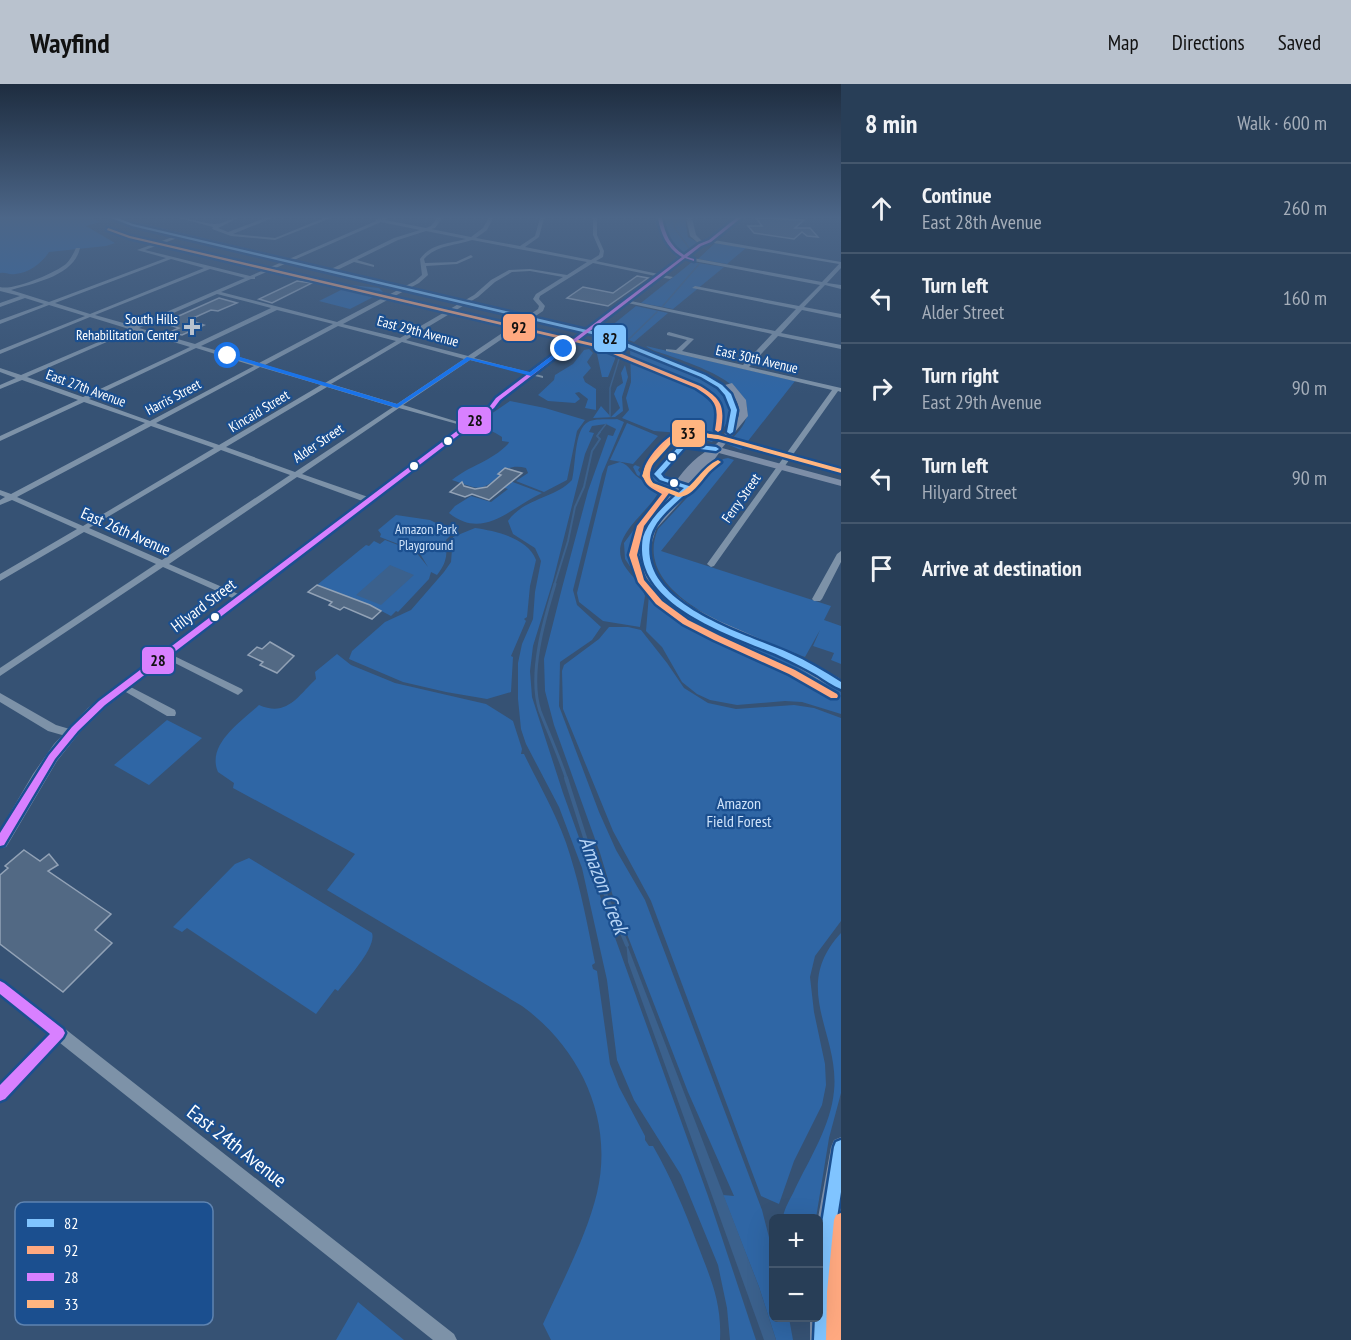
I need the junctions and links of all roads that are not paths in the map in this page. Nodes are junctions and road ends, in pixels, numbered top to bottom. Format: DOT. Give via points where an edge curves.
graph roads {
  1 [pos="666,276"];
  2 [pos="38,277"];
  3 [pos="121,277"];
  4 [pos="186,277"];
  5 [pos="248,277"];
  6 [pos="256,277"];
  7 [pos="356,277"];
  8 [pos="424,277"];
  9 [pos="501,277"];
  10 [pos="564,277"];
  11 [pos="665,277"];
  12 [pos="784,277"];
  13 [pos="830,277"];
  14 [pos="253,278"];
  15 [pos="824,284"];
  16 [pos="841,287"];
  17 [pos="406,288"];
  18 [pos="695,288"];
  19 [pos="4,289"];
  20 [pos="219,293"];
  21 [pos="27,296"];
  22 [pos="466,302"];
  23 [pos="626,302"];
  24 [pos="51,303"];
  25 [pos="635,304"];
  26 [pos="0,305"];
  27 [pos="276,308"];
  28 [pos="801,309"];
  29 [pos="92,315"];
  30 [pos="841,316"];
  31 [pos="531,317"];
  32 [pos="0,322"];
  33 [pos="338,324"];
  34 [pos="137,328"];
  35 [pos="593,332"];
  36 [pos="669,334"];
  37 [pos="777,334"];
  38 [pos="402,340"];
  39 [pos="196,346"];
  40 [pos="841,347"];
  41 [pos="668,350"];
  42 [pos="0,352"];
  43 [pos="677,353"];
  44 [pos="469,358"];
  45 [pos="260,365"];
  46 [pos="744,368"];
  47 [pos="0,370"];
  48 [pos="531,374"];
  49 [pos="541,377"];
  50 [pos="22,378"];
  51 [pos="326,385"];
  52 [pos="0,387"];
  53 [pos="839,390"];
  54 [pos="83,399"];
  55 [pos="397,406"];
  56 [pos="492,407"];
  57 [pos="150,423"];
  58 [pos="466,426"];
  59 [pos="0,439"];
  60 [pos="220,448"];
  61 [pos="716,449"];
  62 [pos="780,467"];
  63 [pos="296,474"];
  64 [pos="841,483"];
  65 [pos="0,492"];
  66 [pos="11,497"];
  67 [pos="368,500"];
  68 [pos="0,503"];
  69 [pos="83,529"];
  70 [pos="841,554"];
  71 [pos="163,564"];
  72 [pos="711,564"];
  73 [pos="0,578"];
  74 [pos="240,598"];
  75 [pos="817,599"];
  76 [pos="165,655"];
  77 [pos="0,673"];
  78 [pos="123,686"];
  79 [pos="841,686"];
  80 [pos="238,691"];
  81 [pos="0,697"];
  82 [pos="171,713"];
  83 [pos="69,733"];
  84 [pos="0,843"];
  85 [pos="0,987"];
  86 [pos="60,1033"];
  87 [pos="0,1094"];
  88 [pos="841,1148"];
  89 [pos="448,1340"];
  90 [pos="822,1340"];
  1 -- 25 [label="main road, Hilyard Street"];
  2 -- 19 [label="street"];
  3 -- 24 [label="street"];
  4 -- 29 [label="street"];
  5 -- 14 [label="street"];
  6 -- 14 [label="street"];
  7 -- 17 [label="main road"];
  8 -- 17 [label="street, Harris Street"];
  9 -- 22 [label="street, Kincaid Street"];
  10 -- 31 [label="street" via="536,297 543,308"];
  11 -- 23 [label="main road, Hilyard Street"];
  12 -- 15 [label="street"];
  13 -- 15 [label="street"];
  14 -- 20 [label="street"];
  15 -- 16 [label="street"];
  15 -- 28 [label="street"];
  17 -- 22 [label="main road"];
  17 -- 33 [label="street, Harris Street"];
  18 -- 28 [label="street"];
  19 -- 21 [label="street"];
  20 -- 27 [label="street, East 29th Avenue"];
  20 -- 34 [label="street"];
  21 -- 24 [label="street"];
  21 -- 26 [label="street"];
  22 -- 31 [label="main road"];
  22 -- 38 [label="street, Kincaid Street"];
  23 -- 25 [label="street"];
  23 -- 35 [label="main road, Hilyard Street"];
  24 -- 29 [label="street"];
  24 -- 32 [label="street"];
  25 -- 35 [label="main road, Hilyard Street"];
  25 -- 37 [label="street"];
  27 -- 33 [label="street, East 29th Avenue"];
  27 -- 39 [label="street"];
  28 -- 30 [label="street"];
  28 -- 37 [label="street"];
  29 -- 34 [label="street"];
  29 -- 42 [label="street"];
  31 -- 35 [label="main road"];
  31 -- 44 [label="street, Alder Street"];
  33 -- 38 [label="street, East 29th Avenue"];
  33 -- 45 [label="street, Harris Street"];
  34 -- 39 [label="street"];
  34 -- 50 [label="street"];
  35 -- 48 [label="main road, Hilyard Street"];
  35 -- 49 [label="main road, Hilyard Street"];
  35 -- 61 [label="main road" via="703,376 724,389 734,410 730,432"];
  36 -- 43 [label="street" via="692,339"];
  37 -- 40 [label="street"];
  37 -- 46 [label="street"];
  38 -- 44 [label="street, East 29th Avenue"];
  38 -- 51 [label="street, Kincaid Street"];
  39 -- 45 [label="street"];
  39 -- 54 [label="street"];
  41 -- 43 [label="street, East 30th Avenue"];
  43 -- 46 [label="street, East 30th Avenue"];
  44 -- 48 [label="street, East 29th Avenue"];
  44 -- 55 [label="street, Alder Street"];
  45 -- 51 [label="street"];
  45 -- 57 [label="street, Harris Street"];
  46 -- 53 [label="street, East 30th Avenue"];
  47 -- 50 [label="street, East 27th Avenue"];
  48 -- 49 [label="street, East 29th Avenue"];
  48 -- 56 [label="main road, Hilyard Street"];
  49 -- 56 [label="main road, Hilyard Street"];
  50 -- 52 [label="street"];
  50 -- 54 [label="street, East 27th Avenue"];
  51 -- 55 [label="street"];
  51 -- 60 [label="street, Kincaid Street"];
  53 -- 62 [label="street, Ferry Street"];
  54 -- 57 [label="street, East 27th Avenue"];
  54 -- 59 [label="street"];
  55 -- 58 [label="street"];
  55 -- 63 [label="street, Alder Street"];
  56 -- 58 [label="main road, Hilyard Street"];
  57 -- 60 [label="street, East 27th Avenue"];
  57 -- 66 [label="street, Harris Street"];
  58 -- 67 [label="main road, Hilyard Street"];
  60 -- 63 [label="street, East 27th Avenue"];
  60 -- 69 [label="street, Kincaid Street"];
  61 -- 62 [label="main road"];
  61 -- 79 [label="main road" via="651,530 644,550 650,573 667,595 700,618 805,664"];
  62 -- 64 [label="main road"];
  62 -- 72 [label="street, Ferry Street"];
  63 -- 67 [label="street, East 27th Avenue"];
  63 -- 71 [label="street, Alder Street"];
  65 -- 66 [label="street, East 26th Avenue"];
  66 -- 68 [label="street, Harris Street"];
  66 -- 69 [label="street, East 26th Avenue"];
  67 -- 74 [label="main road, Hilyard Street"];
  69 -- 71 [label="street, East 26th Avenue"];
  69 -- 73 [label="street, Kincaid Street"];
  70 -- 75 [label="street"];
  71 -- 74 [label="street, East 26th Avenue"];
  71 -- 77 [label="street, Alder Street"];
  74 -- 76 [label="main road, Hilyard Street"];
  76 -- 78 [label="main road, Hilyard Street"];
  76 -- 80 [label="street"];
  78 -- 82 [label="street"];
  78 -- 83 [label="main road, Hilyard Street"];
  81 -- 83 [label="street" via="52,728"];
  83 -- 84 [label="main road, Hilyard Street"];
  85 -- 86 [label="street, East 24th Avenue"];
  86 -- 87 [label="street"];
  86 -- 89 [label="street, East 24th Avenue"];
  88 -- 90 [label="main road" via="825,1256"];
}
